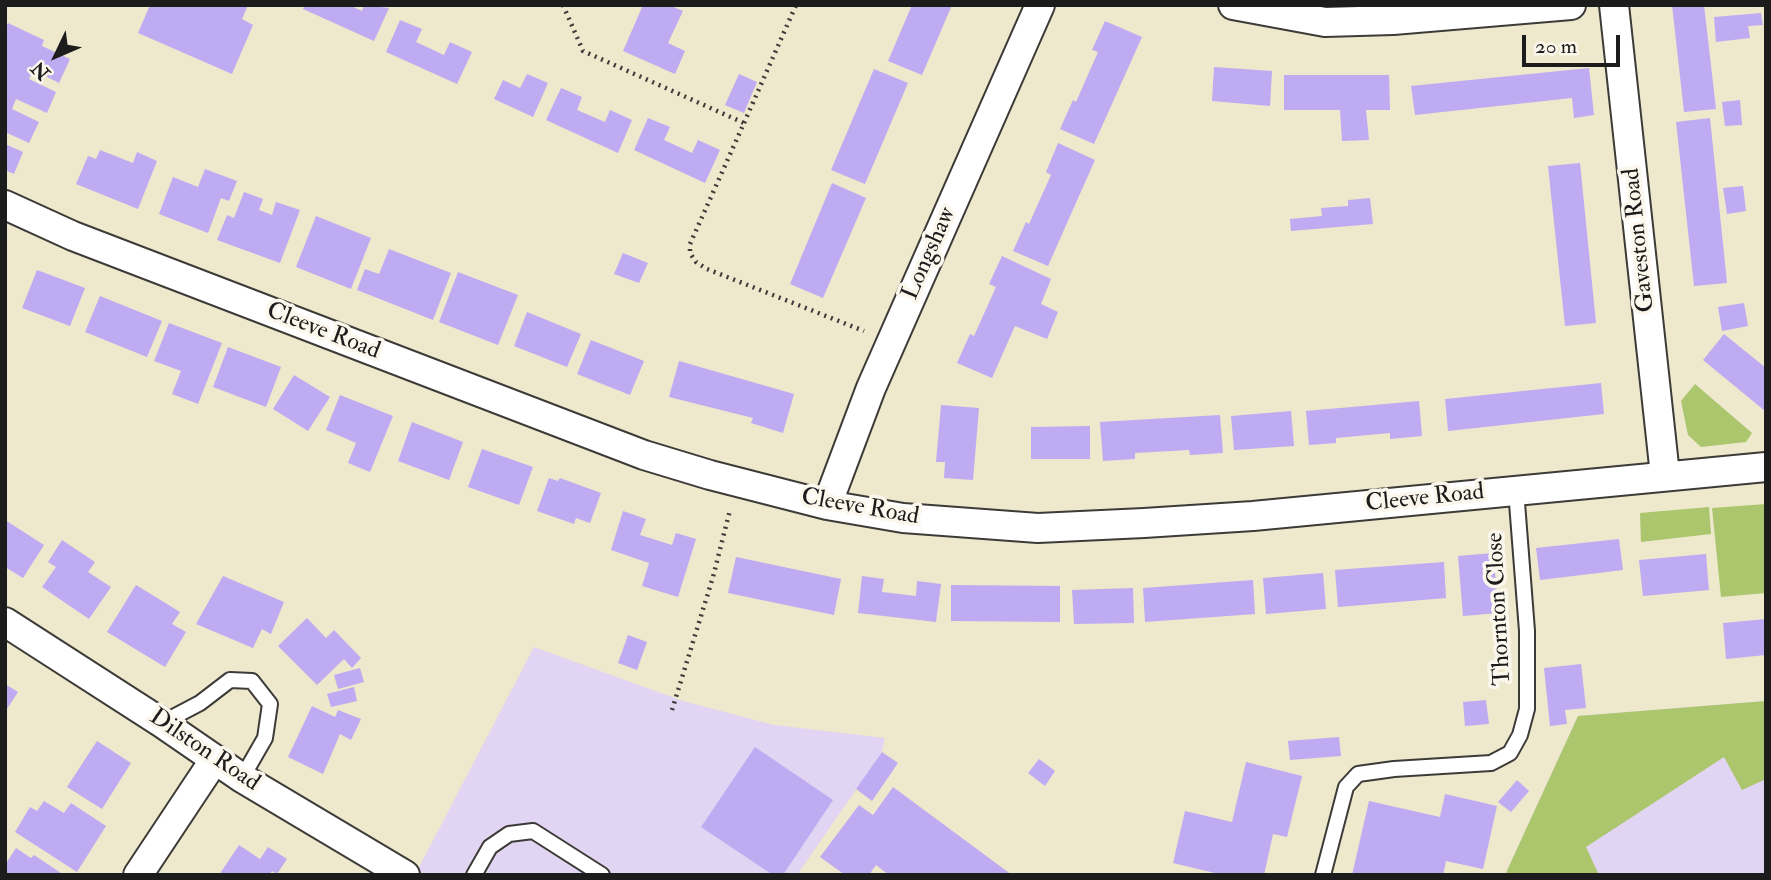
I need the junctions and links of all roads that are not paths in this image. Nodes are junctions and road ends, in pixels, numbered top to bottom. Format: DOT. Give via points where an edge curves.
graph roads {
  1 [pos="1041,5"];
  2 [pos="1234,5"];
  3 [pos="1571,5"];
  4 [pos="1614,5"];
  5 [pos="5,205"];
  6 [pos="1766,467"];
  7 [pos="1665,475"];
  8 [pos="1516,490"];
  9 [pos="827,505"];
  10 [pos="5,622"];
  11 [pos="162,723"];
  12 [pos="215,759"];
  13 [pos="242,778"];
  14 [pos="138,875"];
  15 [pos="405,875"];
  16 [pos="474,875"];
  17 [pos="602,875"];
  18 [pos="1323,875"];
  1 -- 9 [label="street, Longshaw" via="870,388"];
  2 -- 3 [label="street" via="1325,22"];
  4 -- 7 [label="street, Gaveston Road"];
  5 -- 9 [label="street, Cleeve Road" via="73,236 631,450"];
  6 -- 7 [label="street, Cleeve Road"];
  7 -- 8 [label="street, Cleeve Road"];
  8 -- 9 [label="street, Cleeve Road" via="1253,516 1038,528 902,518"];
  8 -- 18 [label="lane, Thornton Close" via="1527,631 1527,709 1520,735 1510,753 1491,763 1358,774 1346,787"];
  10 -- 11 [label="street, Dilston Road"];
  11 -- 12 [label="street, Dilston Road"];
  11 -- 13 [label="lane" via="230,680 252,681 270,704 265,738"];
  12 -- 13 [label="street, Dilston Road"];
  12 -- 14 [label="street"];
  13 -- 15 [label="street, Dilston Road"];
  16 -- 17 [label="lane" via="489,847 509,834 533,831"];
}
